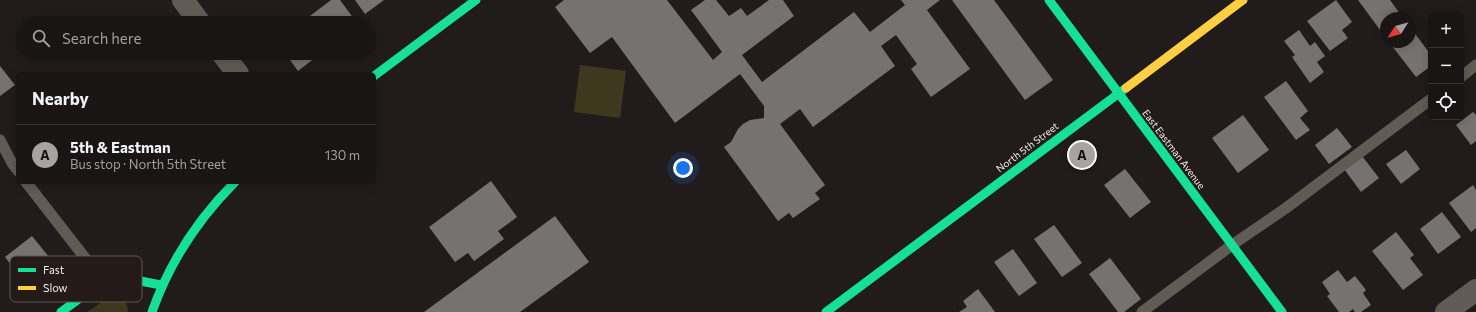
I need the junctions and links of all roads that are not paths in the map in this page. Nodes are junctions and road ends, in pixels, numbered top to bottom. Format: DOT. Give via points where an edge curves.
graph roads {
  1 [pos="183,0"];
  2 [pos="476,0"];
  3 [pos="1049,0"];
  4 [pos="1243,0"];
  5 [pos="195,16"];
  6 [pos="227,60"];
  7 [pos="1476,65"];
  8 [pos="236,72"];
  9 [pos="376,75"];
  10 [pos="1464,75"];
  11 [pos="1119,92"];
  12 [pos="1428,101"];
  13 [pos="0,140"];
  14 [pos="16,168"];
  15 [pos="28,184"];
  16 [pos="233,184"];
  17 [pos="1232,244"];
  18 [pos="84,256"];
  19 [pos="142,281"];
  20 [pos="161,285"];
  21 [pos="1476,290"];
  22 [pos="75,302"];
  23 [pos="61,312"];
  24 [pos="152,312"];
  25 [pos="826,312"];
  26 [pos="1142,312"];
  27 [pos="1282,312"];
  28 [pos="1446,312"];
  1 -- 5 [label="street"];
  2 -- 9 [label="main road"];
  3 -- 11 [label="main road, East Eastman Avenue"];
  4 -- 11 [label="main road, North 5th Street"];
  6 -- 8 [label="street"];
  7 -- 10 [label="lane"];
  11 -- 17 [label="main road, East Eastman Avenue"];
  11 -- 25 [label="main road, North 5th Street"];
  12 -- 17 [label="lane" via="1286,208"];
  13 -- 14 [label="lane"];
  15 -- 18 [label="lane"];
  16 -- 20 [label="main road" via="207,211 178,250"];
  17 -- 26 [label="lane"];
  17 -- 27 [label="main road, East Eastman Avenue"];
  19 -- 20 [label="main road"];
  20 -- 24 [label="main road"];
  21 -- 28 [label="street"];
  22 -- 23 [label="main road"];
}
